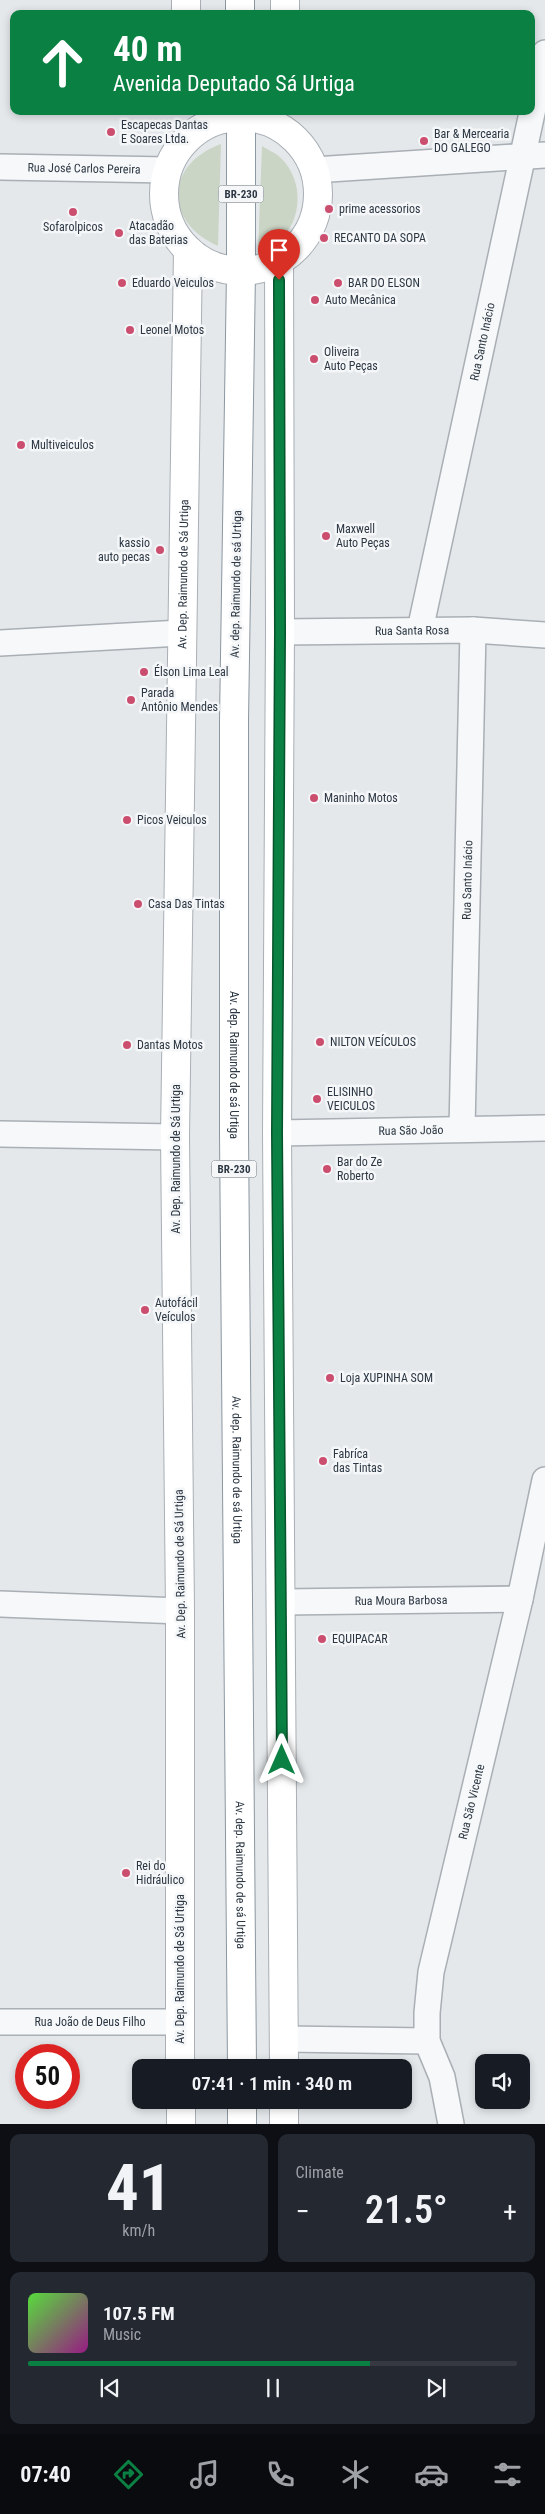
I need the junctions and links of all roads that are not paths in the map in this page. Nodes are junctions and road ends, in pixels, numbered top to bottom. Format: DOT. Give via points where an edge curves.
graph roads {
  1 [pos="545,53"];
  2 [pos="186,115"];
  3 [pos="237,115"];
  4 [pos="241,115"];
  5 [pos="245,115"];
  6 [pos="285,121"];
  7 [pos="186,140"];
  8 [pos="535,155"];
  9 [pos="0,167"];
  10 [pos="168,170"];
  11 [pos="314,170"];
  12 [pos="188,250"];
  13 [pos="279,261"];
  14 [pos="241,271"];
  15 [pos="420,630"];
  16 [pos="473,630"];
  17 [pos="280,632"];
  18 [pos="181,633"];
  19 [pos="545,635"];
  20 [pos="0,643"];
  21 [pos="545,1128"];
  22 [pos="462,1129"];
  23 [pos="277,1133"];
  24 [pos="0,1134"];
  25 [pos="175,1137"];
  26 [pos="545,1480"];
  27 [pos="520,1599"];
  28 [pos="282,1602"];
  29 [pos="0,1604"];
  30 [pos="180,1611"];
  31 [pos="0,2022"];
  32 [pos="180,2022"];
  33 [pos="284,2039"];
  34 [pos="427,2041"];
  35 [pos="180,2059"];
  36 [pos="242,2059"];
  37 [pos="284,2059"];
  38 [pos="180,2109"];
  39 [pos="242,2109"];
  40 [pos="284,2109"];
  41 [pos="181,2124"];
  42 [pos="242,2124"];
  43 [pos="284,2124"];
  44 [pos="451,2124"];
  1 -- 8 [label="street, Rua Santo Inácio"];
  2 -- 7 [label="main road"];
  3 -- 7 [label="main road" via="204,126"];
  4 -- 14 [label="main road, BR-230"];
  5 -- 6 [label="main road"];
  6 -- 11 [label="main road"];
  7 -- 10 [label="main road"];
  8 -- 11 [label="street"];
  8 -- 15 [label="street, Rua Santo Inácio"];
  9 -- 10 [label="street, Rua José Carlos Pereira"];
  10 -- 12 [label="main road" via="164,188 169,222"];
  11 -- 13 [label="main road" via="318,190 311,224 296,248"];
  12 -- 14 [label="main road" via="205,262"];
  12 -- 18 [label="main road, Av. Dep. Raimundo de Sá Urtiga"];
  13 -- 14 [label="main road"];
  13 -- 17 [label="main road"];
  14 -- 36 [label="main road, Av. dep. Raimundo de sá Urtiga / BR-230" via="234,661 234,947"];
  15 -- 16 [label="street, Rua Santa Rosa"];
  15 -- 17 [label="street, Rua Santa Rosa"];
  16 -- 19 [label="street, Rua Santa Rosa"];
  16 -- 22 [label="street, Rua Santo Inácio"];
  17 -- 23 [label="main road"];
  18 -- 20 [label="street"];
  18 -- 25 [label="main road, Av. Dep. Raimundo de Sá Urtiga"];
  21 -- 22 [label="street, Rua São João"];
  22 -- 23 [label="street, Rua São João"];
  23 -- 28 [label="main road"];
  24 -- 25 [label="street"];
  25 -- 30 [label="main road, Av. Dep. Raimundo de Sá Urtiga"];
  26 -- 27 [label="street, Rua São Vicente"];
  27 -- 28 [label="street, Rua Moura Barbosa"];
  27 -- 34 [label="street, Rua São Vicente" via="431,1972"];
  28 -- 33 [label="main road"];
  29 -- 30 [label="street"];
  30 -- 32 [label="main road, Av. Dep. Raimundo de Sá Urtiga"];
  31 -- 32 [label="street, Rua João de Deus Filho"];
  32 -- 35 [label="main road, Av. Dep. Raimundo de Sá Urtiga"];
  33 -- 34 [label="street"];
  33 -- 37 [label="main road"];
  34 -- 44 [label="street, Rua São Vicente" via="442,2077"];
  38 -- 41 [label="main road"];
  39 -- 42 [label="main road"];
  40 -- 43 [label="main road"];
}
